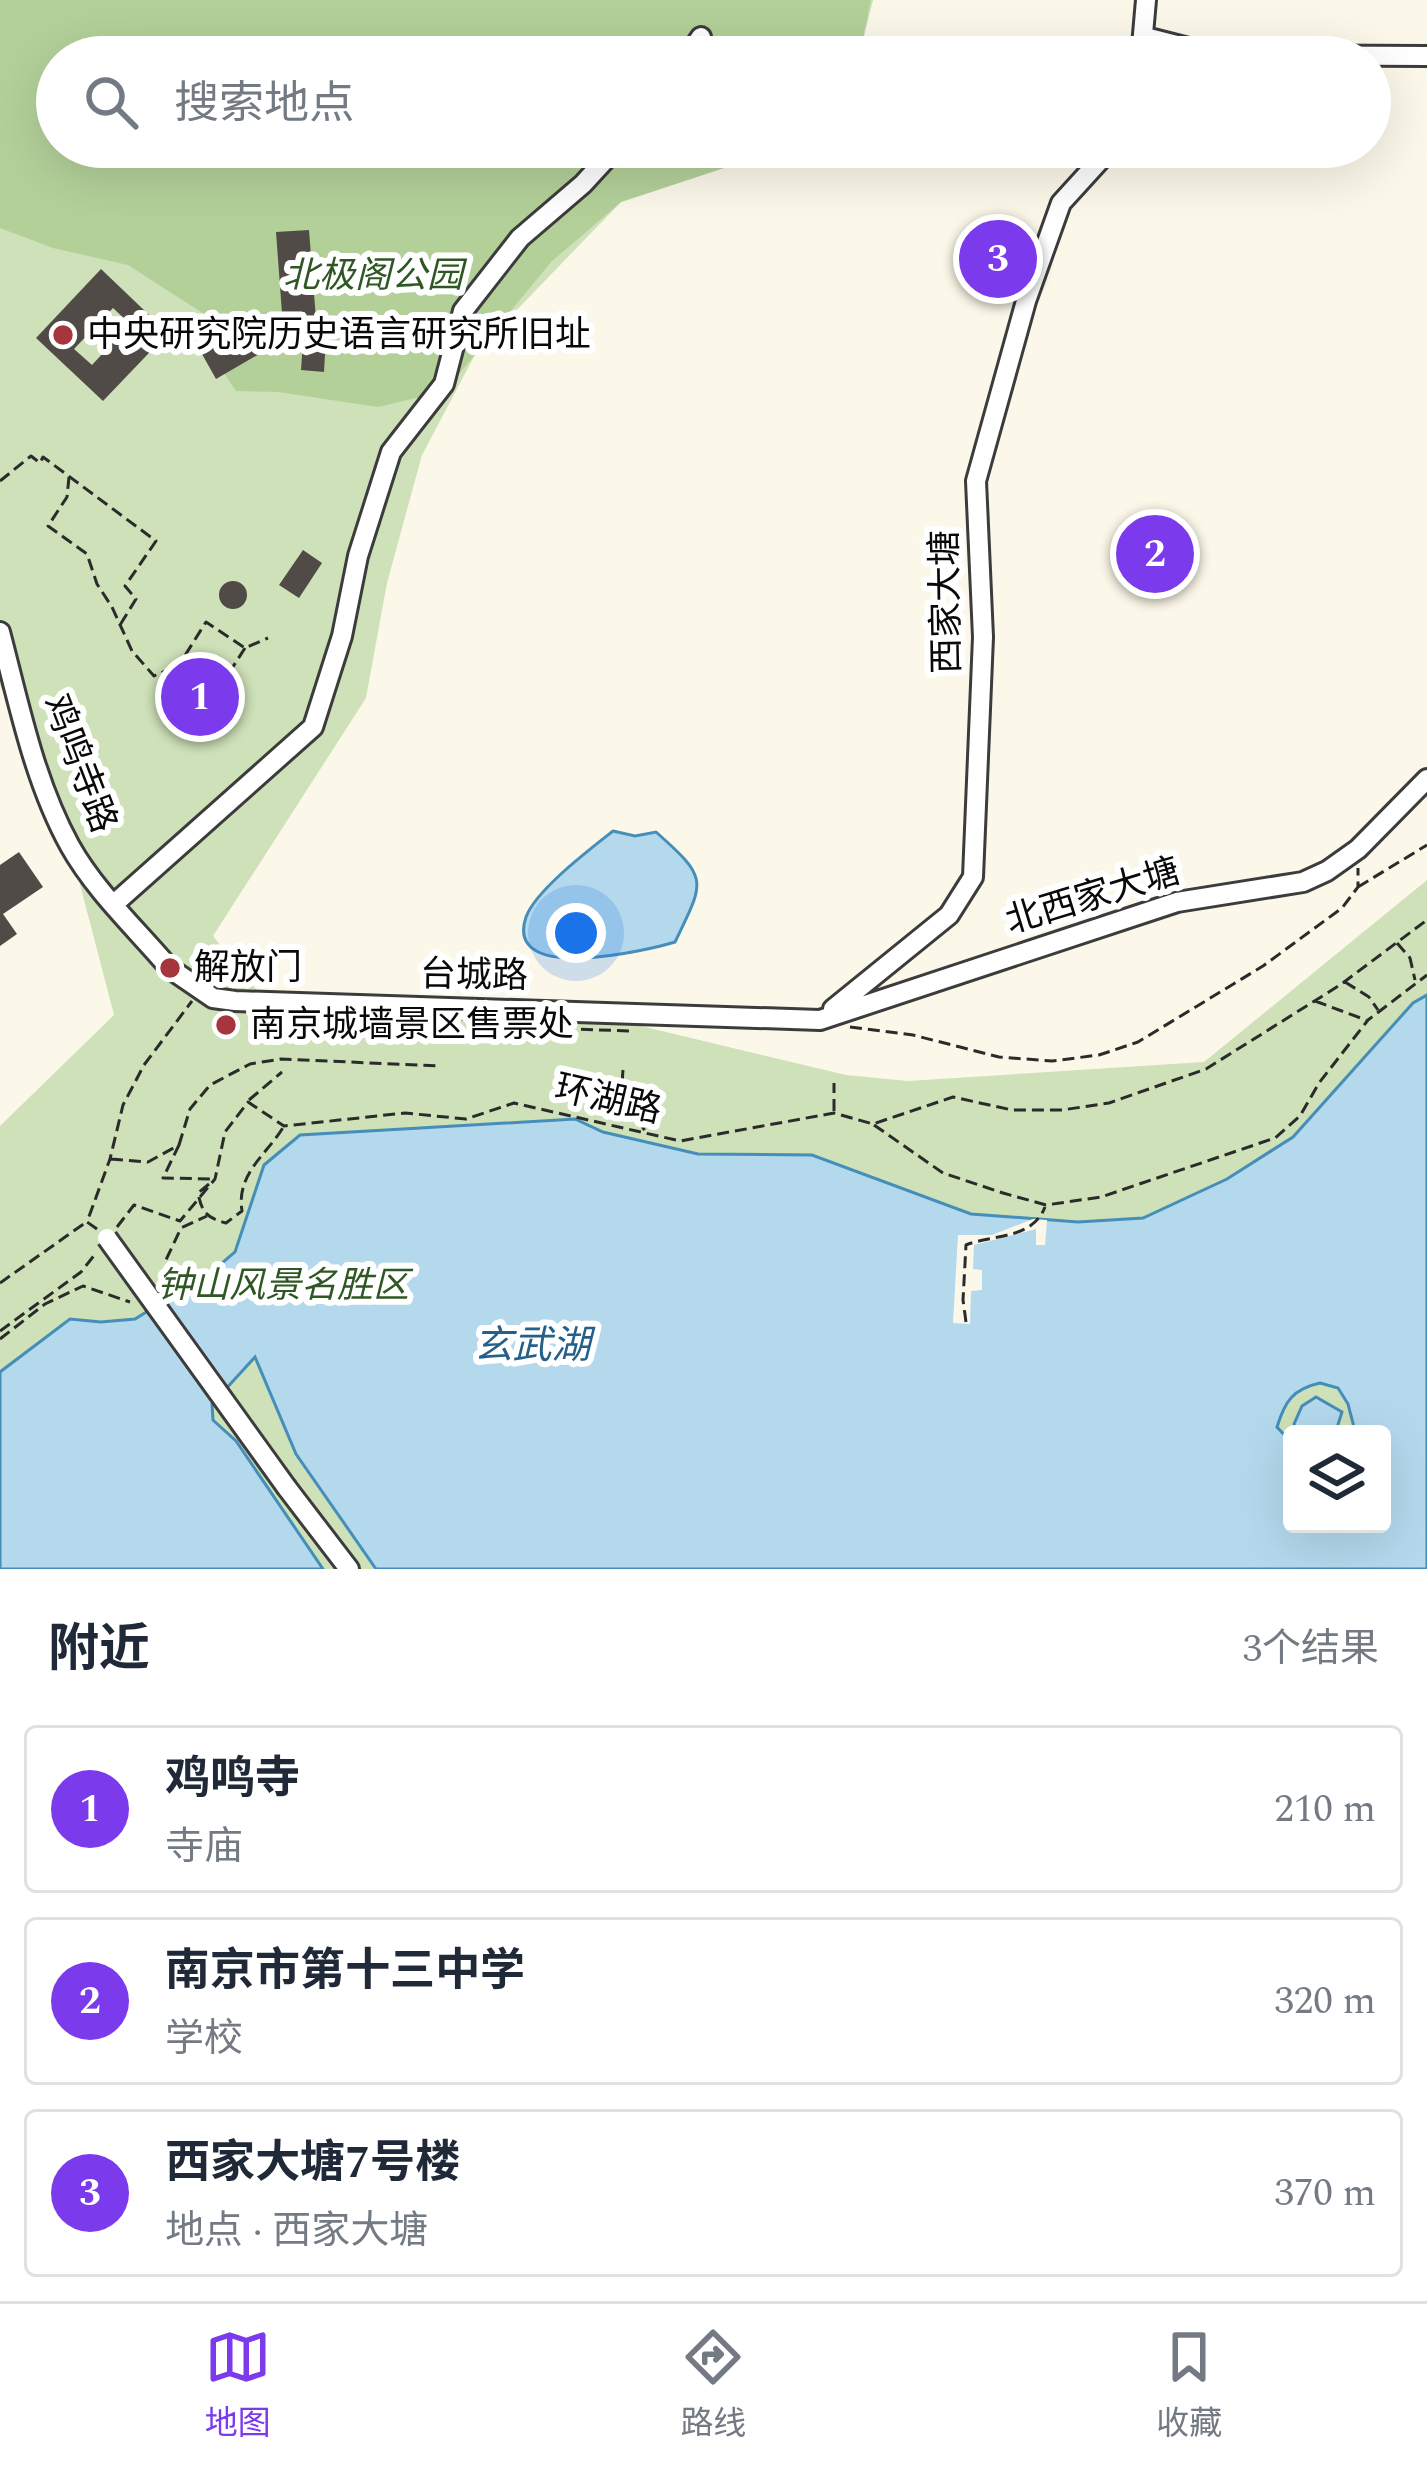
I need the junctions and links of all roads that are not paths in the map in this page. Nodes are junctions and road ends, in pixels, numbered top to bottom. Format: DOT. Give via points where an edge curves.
graph roads {
  1 [pos="1146,0"];
  2 [pos="1144,36"];
  3 [pos="1391,56"];
  4 [pos="1427,56"];
  5 [pos="595,168"];
  6 [pos="1092,168"];
  7 [pos="0,632"];
  8 [pos="1427,779"];
  9 [pos="113,904"];
  10 [pos="196,996"];
  11 [pos="820,1020"];
  12 [pos="107,1238"];
  13 [pos="350,1569"];
  1 -- 2 [label="street"];
  3 -- 4 [label="street"];
  5 -- 9 [label="street" via="520,238 463,311 444,384 391,452 314,728"];
  6 -- 11 [label="street, 西家大塘" via="1060,203 976,481 983,638 973,878 949,915"];
  7 -- 9 [label="street, 鸡鸣寺路" via="37,768 70,846"];
  8 -- 11 [label="street, 北西家大塘" via="1358,849 1303,882 1177,902"];
  9 -- 10 [label="street, 鸡鸣寺路"];
  10 -- 11 [label="street, 台城路"];
  12 -- 13 [label="street, bridge"];
}
